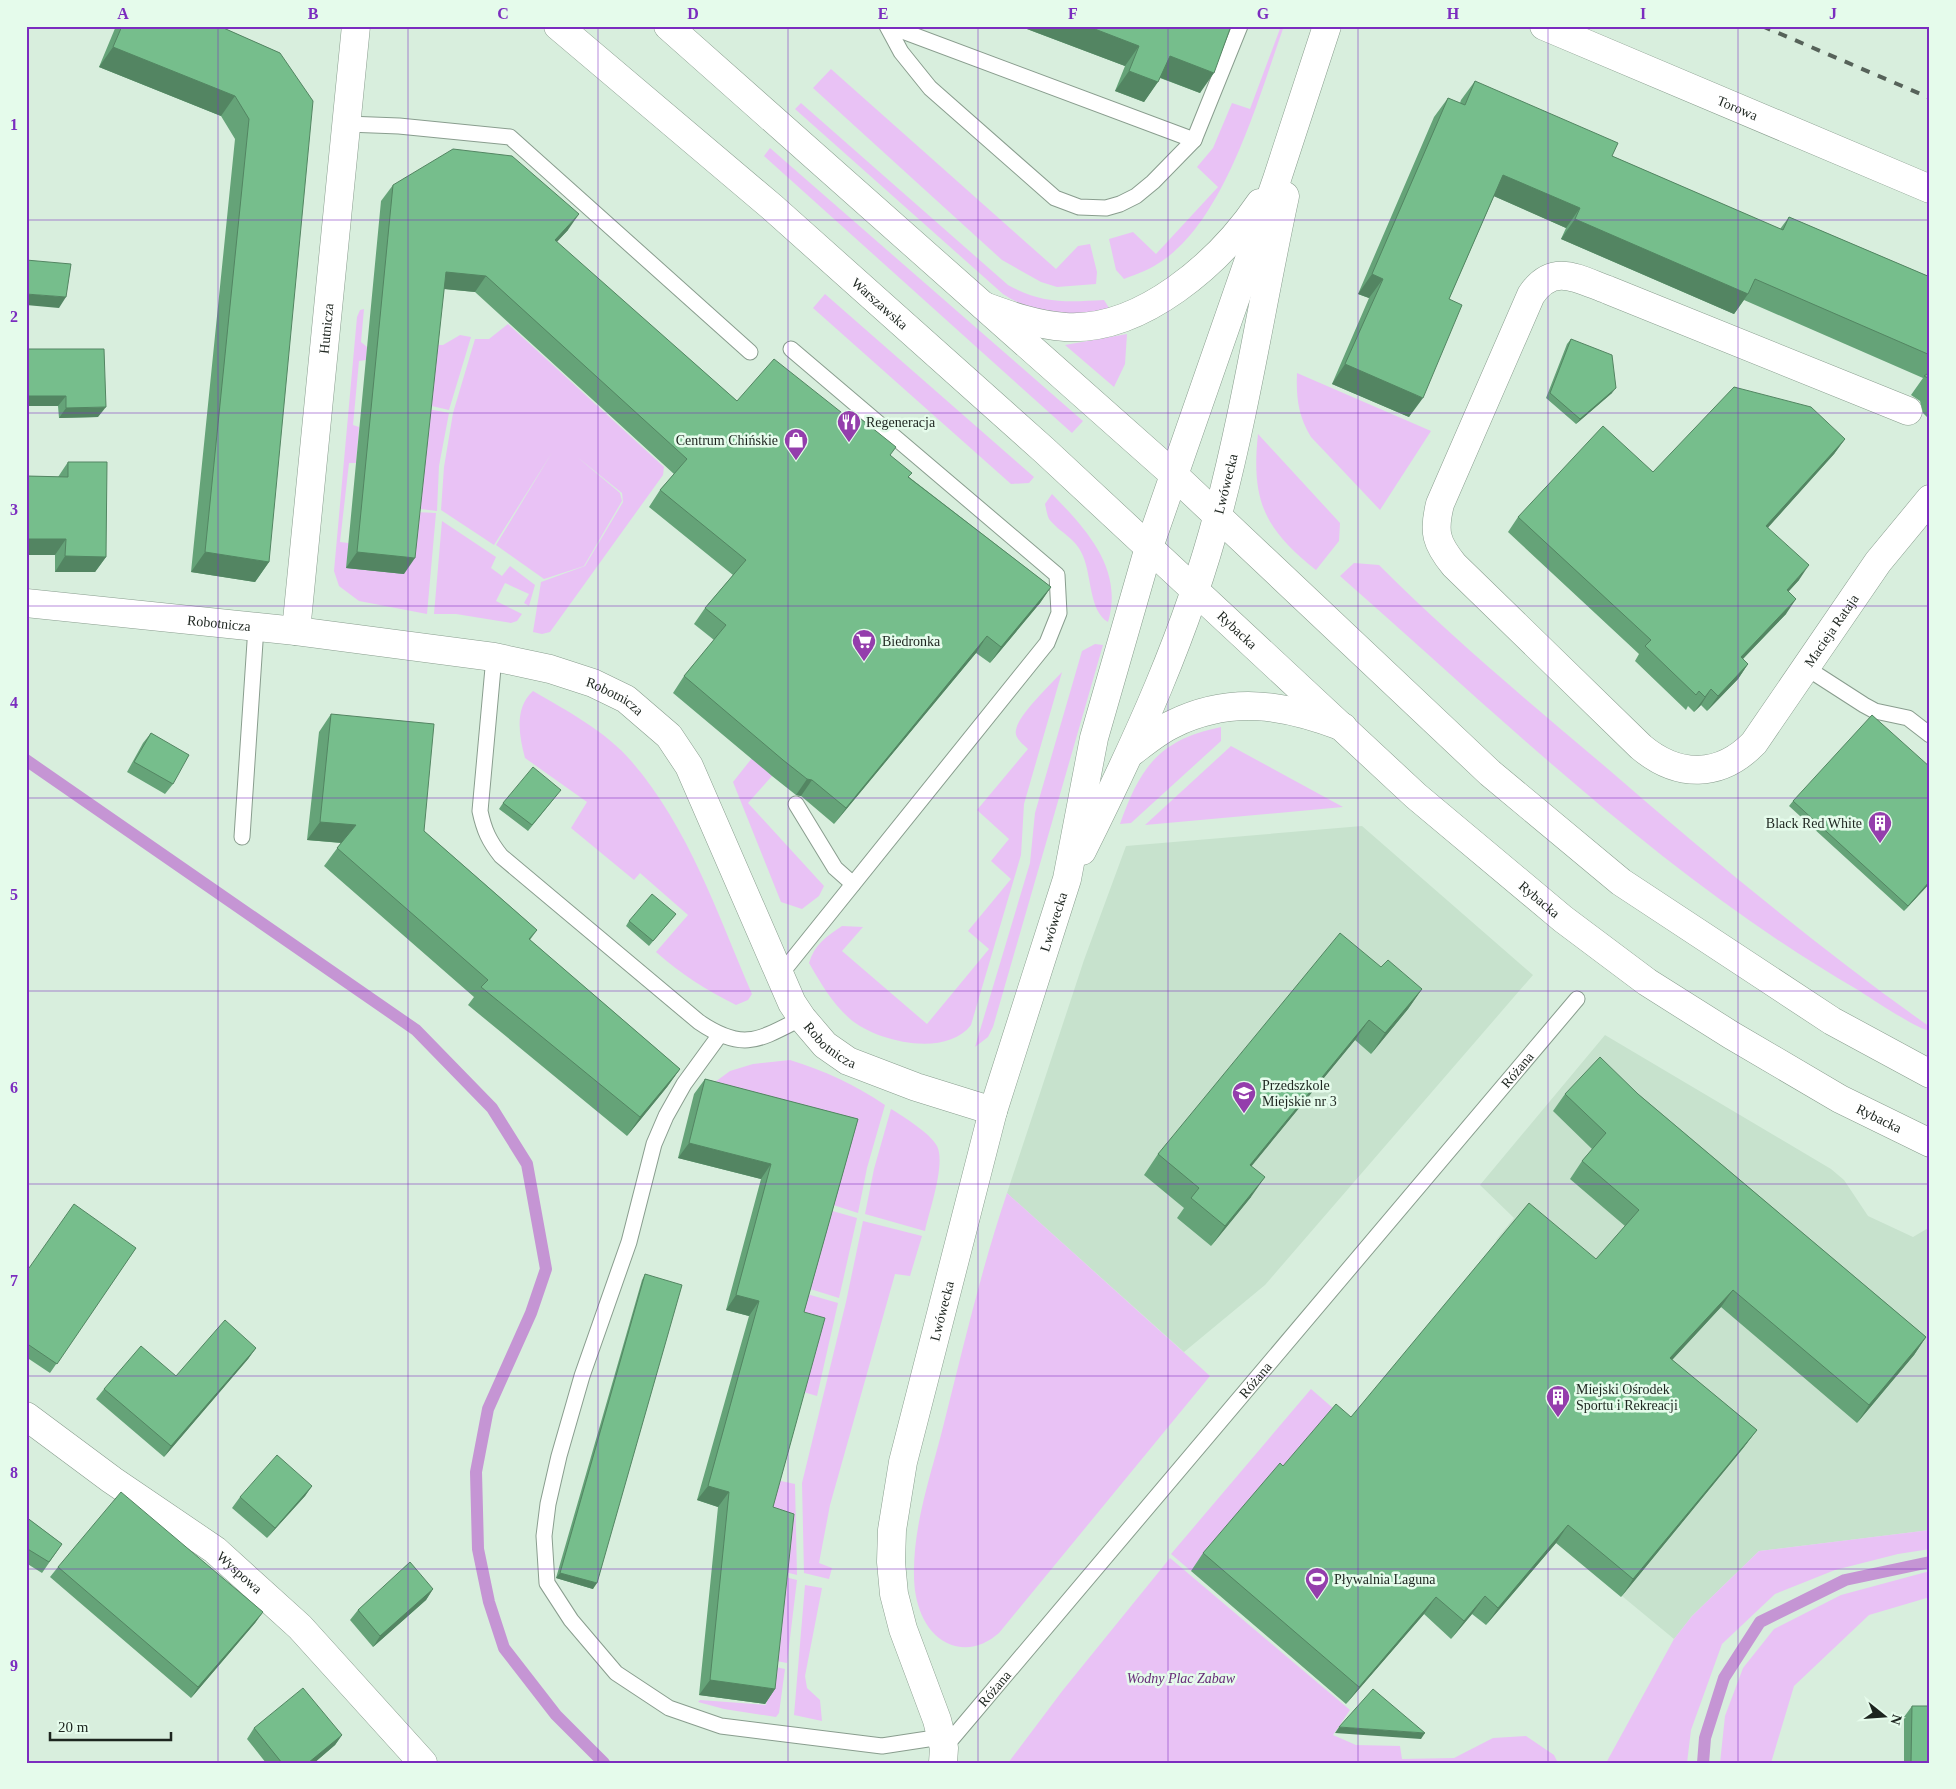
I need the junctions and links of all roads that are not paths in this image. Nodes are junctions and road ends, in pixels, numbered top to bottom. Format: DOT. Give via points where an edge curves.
graph roads {
  1 [pos="356,26"];
  2 [pos="558,26"];
  3 [pos="668,26"];
  4 [pos="888,26"];
  5 [pos="1240,26"];
  6 [pos="1326,26"];
  7 [pos="1544,26"];
  8 [pos="1314,66"];
  9 [pos="347,124"];
  10 [pos="1194,140"];
  11 [pos="1277,179"];
  12 [pos="1930,189"];
  13 [pos="978,304"];
  14 [pos="792,349"];
  15 [pos="750,352"];
  16 [pos="1908,410"];
  17 [pos="1173,474"];
  18 [pos="1930,499"];
  19 [pos="1218,516"];
  20 [pos="1149,548"];
  21 [pos="1194,591"];
  22 [pos="26,603"];
  23 [pos="256,626"];
  24 [pos="296,631"];
  25 [pos="494,657"];
  26 [pos="1805,667"];
  27 [pos="1345,728"];
  28 [pos="1930,735"];
  29 [pos="1132,752"];
  30 [pos="796,804"];
  31 [pos="242,837"];
  32 [pos="1068,879"];
  33 [pos="853,884"];
  34 [pos="780,975"];
  35 [pos="1577,999"];
  36 [pos="802,1018"];
  37 [pos="719,1036"];
  38 [pos="1930,1074"];
  39 [pos="993,1111"];
  40 [pos="1930,1143"];
  41 [pos="26,1416"];
  42 [pos="943,1749"];
  43 [pos="423,1763"];
  1 -- 9 [label="street, Hutnicza"];
  2 -- 20 [label="street, Warszawska" via="772,207"];
  3 -- 13 [label="street"];
  4 -- 10 [label="lane"];
  4 -- 10 [label="lane" via="901,52 930,88 1055,198 1068,205 1106,208 1136,196"];
  5 -- 10 [label="lane"];
  6 -- 8 [label="street, Lwówecka"];
  7 -- 12 [label="street, Torowa"];
  8 -- 11 [label="street, Lwówecka"];
  8 -- 19 [label="street, Lwówecka" via="1245,405"];
  9 -- 15 [label="lane" via="510,137"];
  9 -- 24 [label="street, Hutnicza"];
  11 -- 13 [label="street" via="1251,216 1207,264 1182,285 1129,316 1103,324 1066,327 1016,318"];
  11 -- 17 [label="street, Lwówecka"];
  13 -- 17 [label="street"];
  14 -- 33 [label="lane" via="1057,575 1059,613 1047,643"];
  16 -- 26 [label="street, Macieja Rataja" via="1568,276 1546,278 1531,295 1440,504 1436,520 1437,540 1454,565 1655,758 1670,766 1698,770 1733,760 1754,743"];
  17 -- 19 [label="street"];
  17 -- 20 [label="street, Lwówecka"];
  18 -- 26 [label="street, Macieja Rataja" via="1878,562"];
  19 -- 21 [label="street, Lwówecka"];
  19 -- 38 [label="street" via="1490,773 1621,882 1832,1021"];
  20 -- 21 [label="street, Warszawska"];
  20 -- 32 [label="street, Lwówecka" via="1094,738"];
  21 -- 27 [label="street, Rybacka"];
  21 -- 29 [label="street, Lwówecka"];
  22 -- 23 [label="street, Robotnicza"];
  23 -- 24 [label="street, Robotnicza"];
  23 -- 31 [label="lane"];
  24 -- 25 [label="street, Robotnicza"];
  25 -- 34 [label="street, Robotnicza" via="550,669 593,683 626,699 669,736 690,766"];
  25 -- 37 [label="lane" via="480,811 489,842 501,856"];
  26 -- 28 [label="lane" via="1864,706 1908,718"];
  27 -- 29 [label="street" via="1283,708 1230,707 1197,714 1172,724"];
  27 -- 40 [label="street, Rybacka" via="1416,796 1490,859 1647,982 1840,1099"];
  29 -- 32 [label="street, Lwówecka"];
  30 -- 33 [label="lane" via="835,868"];
  32 -- 39 [label="street, Lwówecka"];
  33 -- 34 [label="lane"];
  34 -- 36 [label="street, Robotnicza"];
  35 -- 42 [label="lane, Różana"];
  36 -- 37 [label="lane" via="770,1035 750,1040 736,1041"];
  36 -- 39 [label="street, Robotnicza" via="825,1045 848,1060 916,1087"];
  37 -- 42 [label="lane" via="684,1084 654,1144 616,1284 582,1376 559,1456 544,1536 547,1583 571,1620 616,1673 669,1708 722,1726 882,1746"];
  39 -- 42 [label="street, Lwówecka" via="903,1462 892,1530 894,1594 903,1629 928,1692"];
  41 -- 43 [label="street, Wyspowa" via="215,1550 300,1627"];
}
